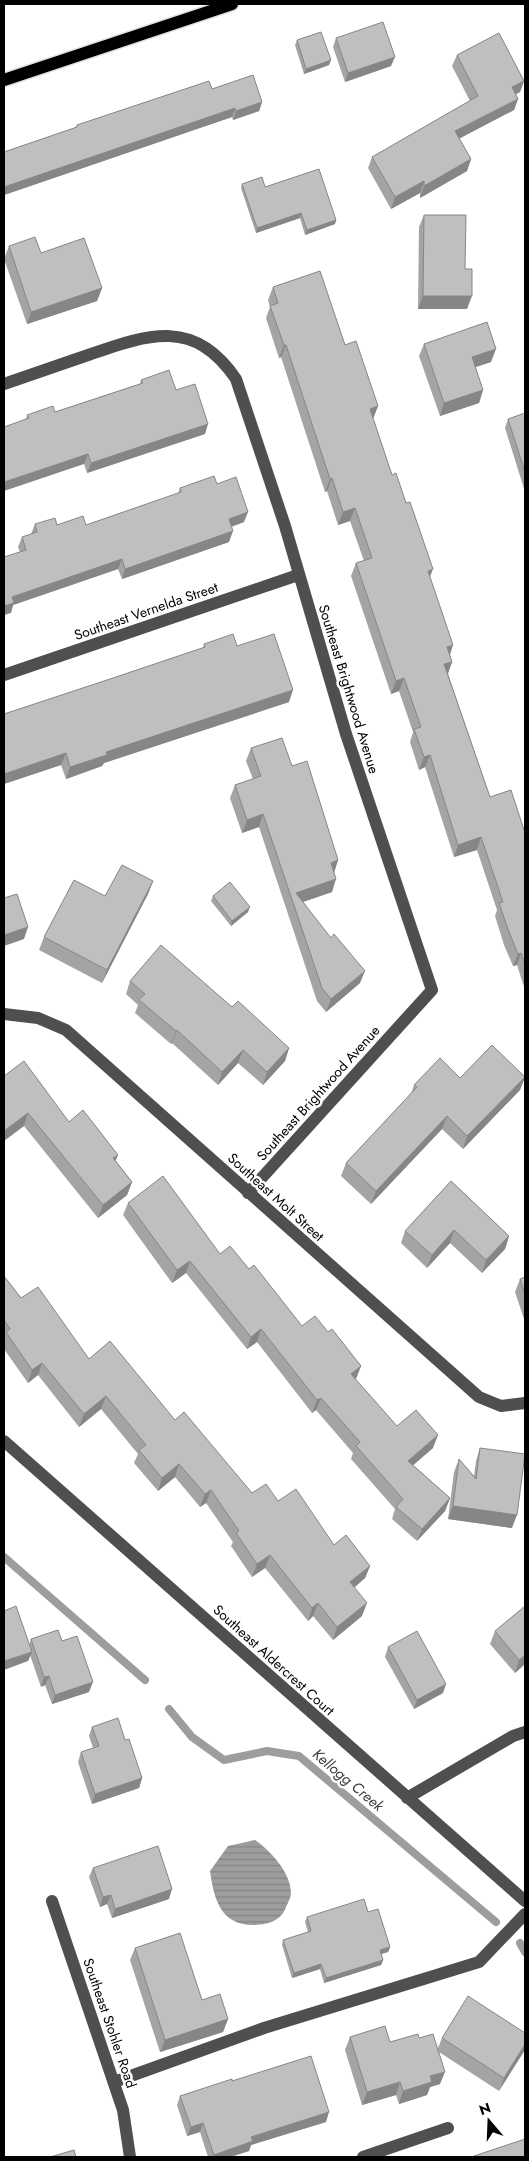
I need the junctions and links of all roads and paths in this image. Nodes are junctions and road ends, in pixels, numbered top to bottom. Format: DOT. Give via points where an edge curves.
graph roads {
  1 [pos="232,4"];
  2 [pos="4,80"];
  3 [pos="4,384"];
  4 [pos="298,575"];
  5 [pos="4,675"];
  6 [pos="4,1014"];
  7 [pos="248,1193"];
  8 [pos="525,1403"];
  9 [pos="4,1440"];
  10 [pos="525,1732"];
  11 [pos="407,1798"];
  12 [pos="52,1901"];
  13 [pos="525,1901"];
  14 [pos="525,1914"];
  15 [pos="114,2082"];
  16 [pos="448,2128"];
  17 [pos="130,2157"];
  18 [pos="363,2157"];
  1 -- 2 [label="main road"];
  3 -- 4 [label="street, Southeast Brightwood Avenue" via="135,339 160,335 191,340 217,355 236,379"];
  4 -- 5 [label="street, Southeast Vernelda Street"];
  4 -- 7 [label="street, Southeast Brightwood Avenue" via="346,734 432,990"];
  6 -- 7 [label="street, Southeast Molt Street" via="38,1018 66,1030"];
  7 -- 8 [label="street, Southeast Molt Street" via="479,1397 501,1406"];
  9 -- 11 [label="street, Southeast Aldercrest Court"];
  10 -- 11 [label="street"];
  11 -- 13 [label="street, Southeast Aldercrest Court"];
  12 -- 15 [label="street, Southeast Stohler Road"];
  14 -- 15 [label="street" via="478,1962 264,2028"];
  15 -- 17 [label="street, Southeast Stohler Road" via="123,2110"];
  16 -- 18 [label="street"];
}
